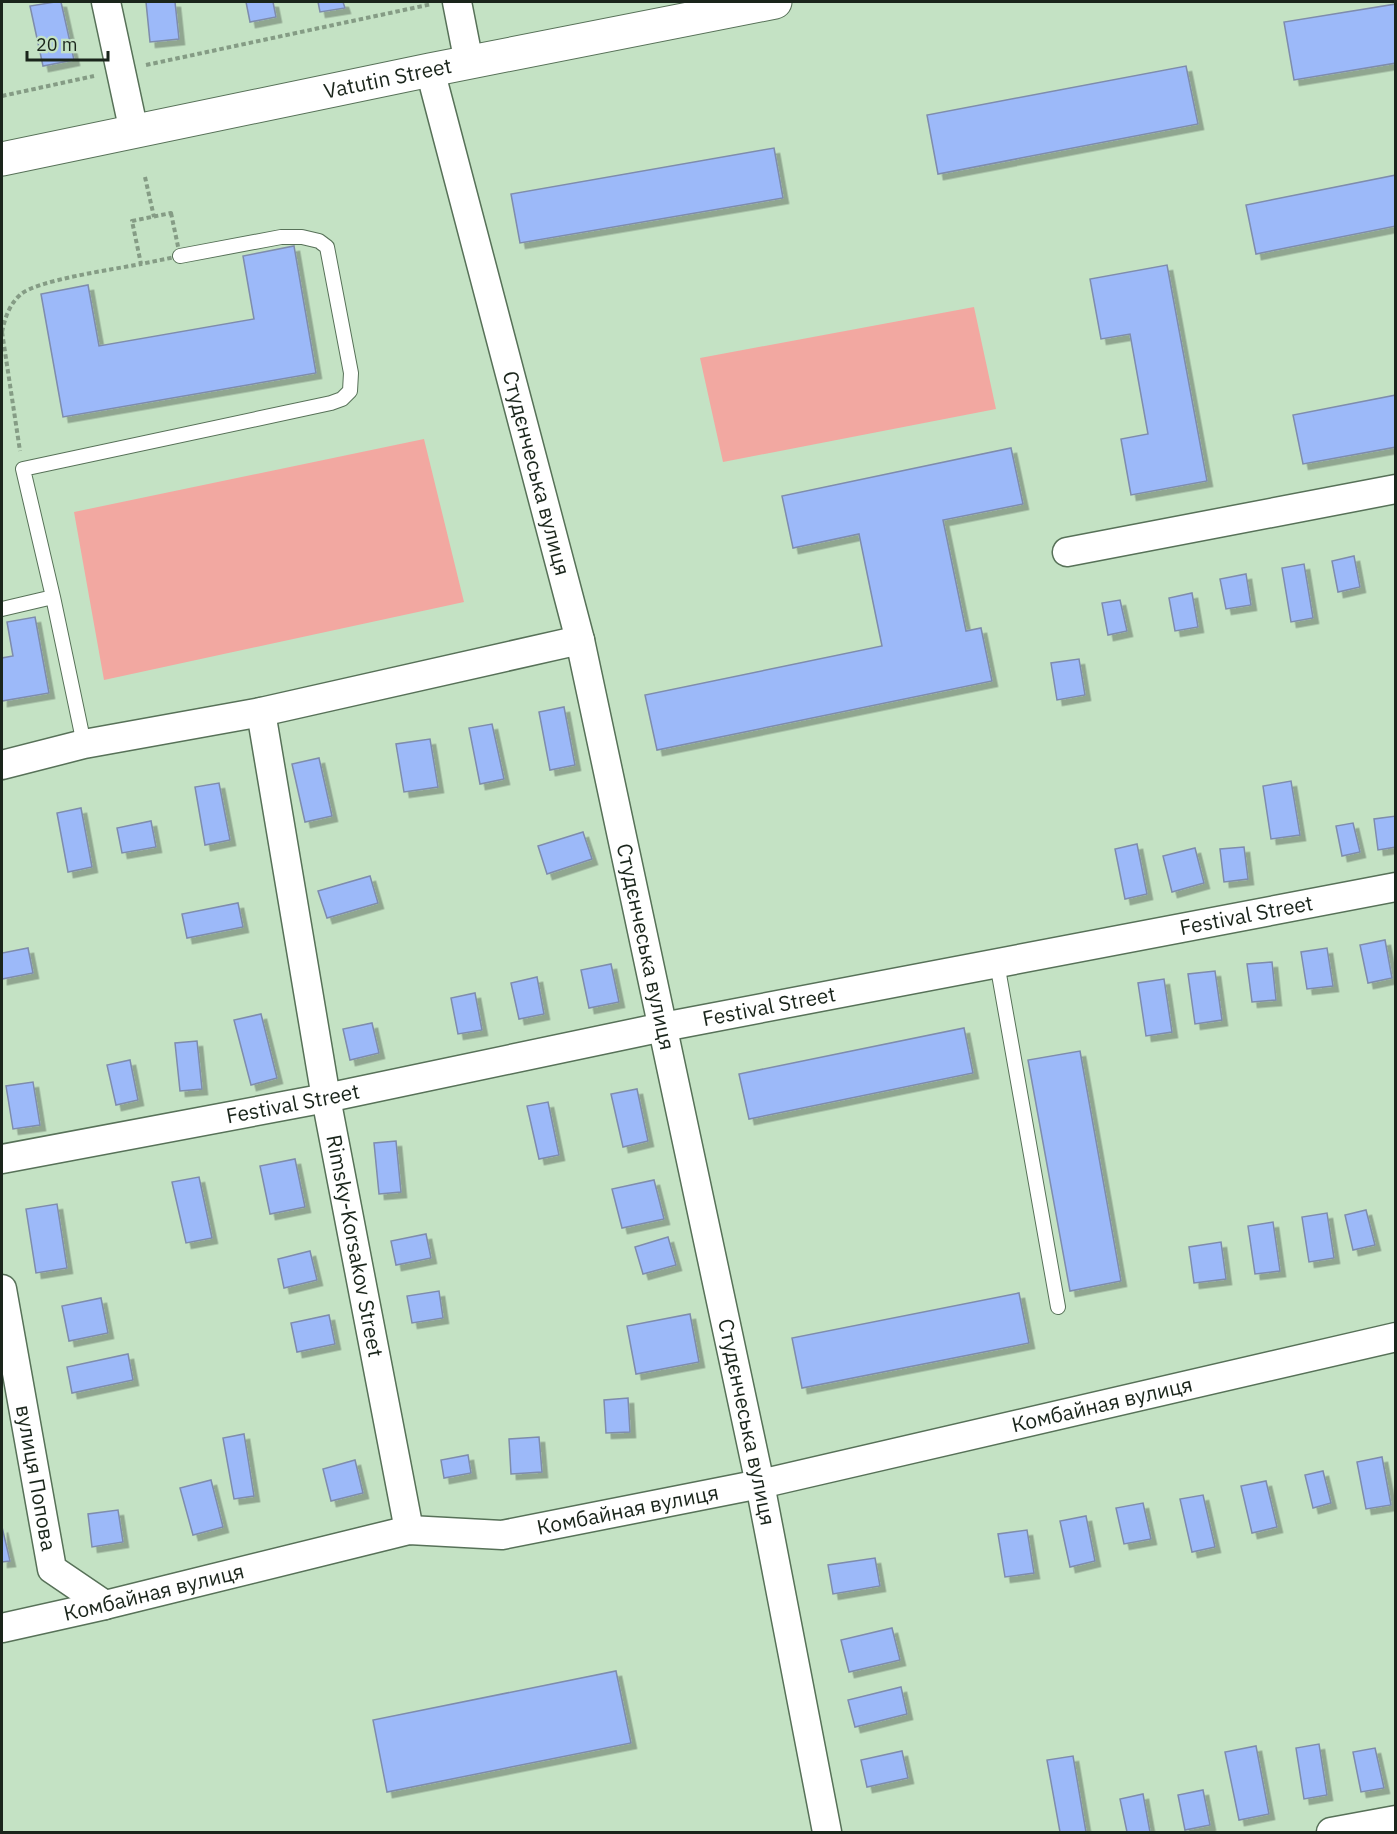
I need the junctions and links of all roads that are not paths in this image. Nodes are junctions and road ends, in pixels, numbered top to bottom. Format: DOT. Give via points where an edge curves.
graph roads {
  1 [pos="106,2"];
  2 [pos="776,2"];
  3 [pos="445,3"];
  4 [pos="470,63"];
  5 [pos="430,70"];
  6 [pos="134,132"];
  7 [pos="2,159"];
  8 [pos="180,256"];
  9 [pos="1395,489"];
  10 [pos="1067,552"];
  11 [pos="53,597"];
  12 [pos="2,609"];
  13 [pos="580,640"];
  14 [pos="261,712"];
  15 [pos="84,744"];
  16 [pos="2,765"];
  17 [pos="1395,887"];
  18 [pos="997,963"];
  19 [pos="663,1027"];
  20 [pos="326,1098"];
  21 [pos="2,1159"];
  22 [pos="2,1289"];
  23 [pos="1058,1307"];
  24 [pos="1395,1337"];
  25 [pos="760,1484"];
  26 [pos="409,1530"];
  27 [pos="105,1605"];
  28 [pos="2,1628"];
  29 [pos="1395,1820"];
  30 [pos="827,1833"];
  31 [pos="1331,1833"];
  1 -- 6 [label="street"];
  2 -- 4 [label="street, Vatutin Street"];
  3 -- 4 [label="street"];
  4 -- 5 [label="street, Vatutin Street"];
  5 -- 6 [label="street, Vatutin Street"];
  5 -- 13 [label="street, Студєнчеська вулиця"];
  6 -- 7 [label="street, Vatutin Street"];
  8 -- 11 [label="lane" via="281,237 319,241 327,248 351,373 350,391 331,404 23,469"];
  9 -- 10 [label="street"];
  11 -- 12 [label="lane"];
  11 -- 15 [label="lane"];
  13 -- 14 [label="street"];
  13 -- 19 [label="street, Студєнчеська вулиця"];
  14 -- 15 [label="street"];
  14 -- 20 [label="street, Rimsky-Korsakov Street"];
  15 -- 16 [label="street"];
  17 -- 18 [label="street, Festival Street"];
  18 -- 19 [label="street, Festival Street"];
  18 -- 23 [label="lane"];
  19 -- 20 [label="street, Festival Street"];
  19 -- 25 [label="street, Студєнчеська вулиця"];
  20 -- 21 [label="street, Festival Street"];
  20 -- 26 [label="street, Rimsky-Korsakov Street"];
  22 -- 27 [label="street, вулиця Попова" via="52,1569"];
  24 -- 25 [label="street, Комбайная вулиця"];
  25 -- 26 [label="street, Комбайная вулиця" via="502,1536"];
  25 -- 30 [label="street, Студєнчеська вулиця"];
  26 -- 27 [label="street, Комбайная вулиця"];
  27 -- 28 [label="street, Комбайная вулиця"];
  29 -- 31 [label="street"];
}
